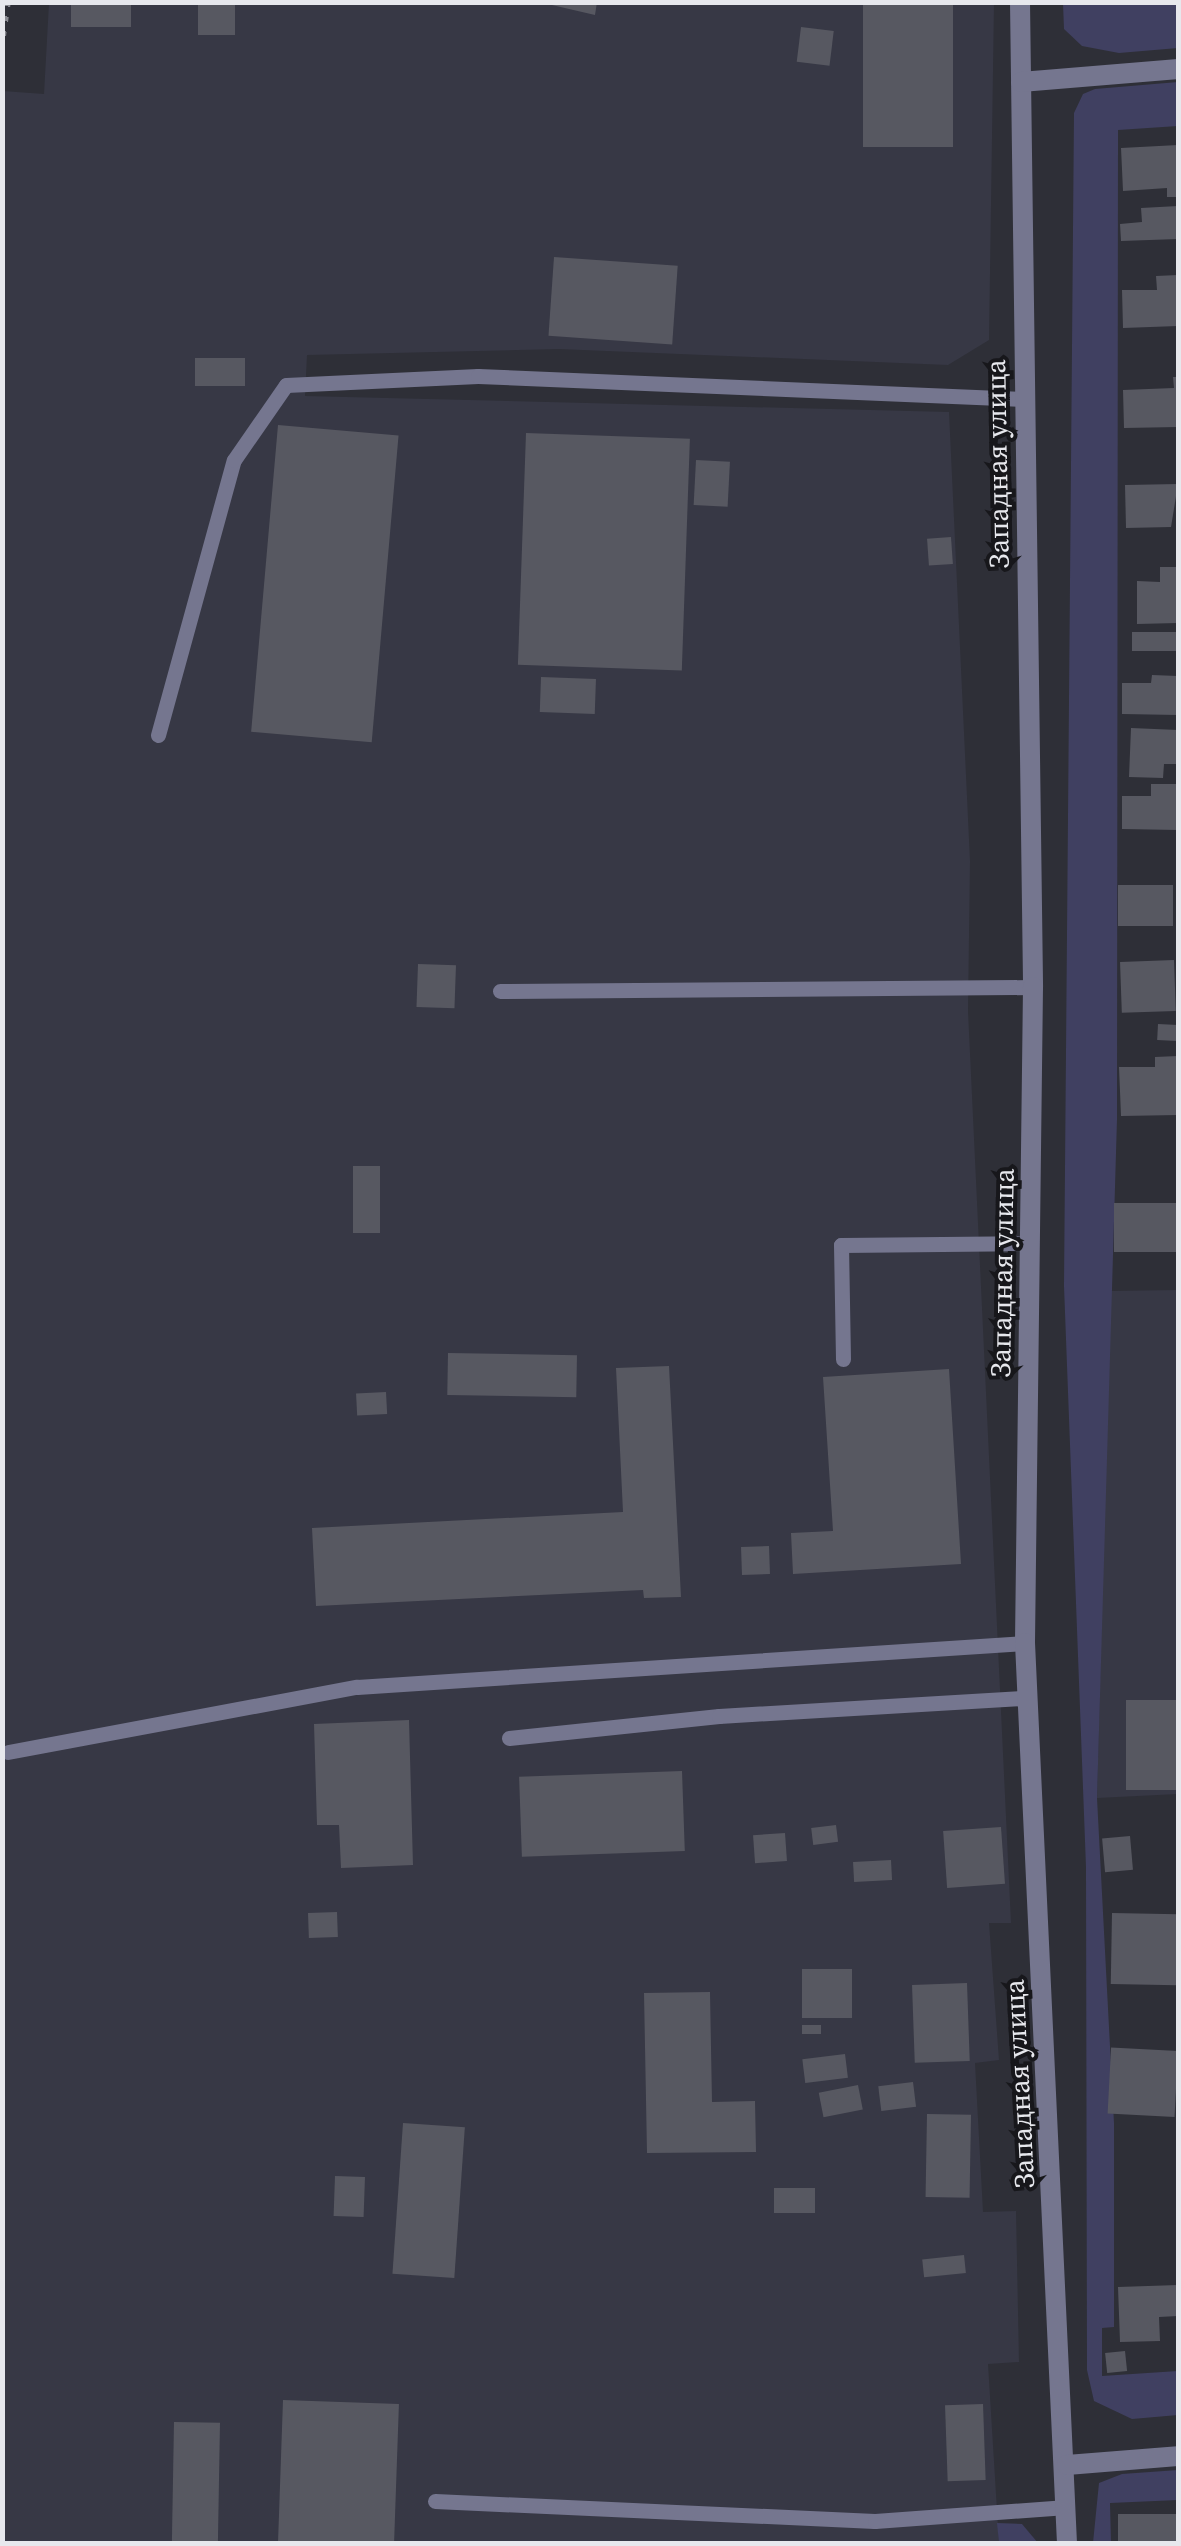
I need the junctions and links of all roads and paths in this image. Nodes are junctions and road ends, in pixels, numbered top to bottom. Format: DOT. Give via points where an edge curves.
graph roads {
  1 [pos="1020,2"];
  2 [pos="1178,69"];
  3 [pos="1021,82"];
  4 [pos="1024,399"];
  5 [pos="158,735"];
  6 [pos="1032,986"];
  7 [pos="500,992"];
  8 [pos="1030,1243"];
  9 [pos="843,1359"];
  10 [pos="1025,1643"];
  11 [pos="1026,1698"];
  12 [pos="509,1738"];
  13 [pos="8,1752"];
  14 [pos="1178,2456"];
  15 [pos="1067,2465"];
  16 [pos="434,2501"];
  17 [pos="1066,2506"];
  18 [pos="1067,2544"];
  1 -- 3 [label="street, Западная улица"];
  2 -- 3 [label="street"];
  3 -- 4 [label="street, Западная улица"];
  4 -- 5 [label="lane" via="478,376 286,385 234,460"];
  4 -- 6 [label="street, Западная улица"];
  6 -- 7 [label="lane"];
  6 -- 8 [label="street, Западная улица"];
  8 -- 9 [label="lane" via="841,1245"];
  8 -- 10 [label="street, Западная улица"];
  10 -- 11 [label="street, Западная улица"];
  10 -- 13 [label="lane" via="357,1686"];
  11 -- 12 [label="lane" via="719,1716"];
  11 -- 15 [label="street, Западная улица"];
  14 -- 15 [label="street"];
  15 -- 17 [label="street, Западная улица"];
  16 -- 17 [label="lane" via="875,2521"];
  17 -- 18 [label="street, Западная улица"];
}
